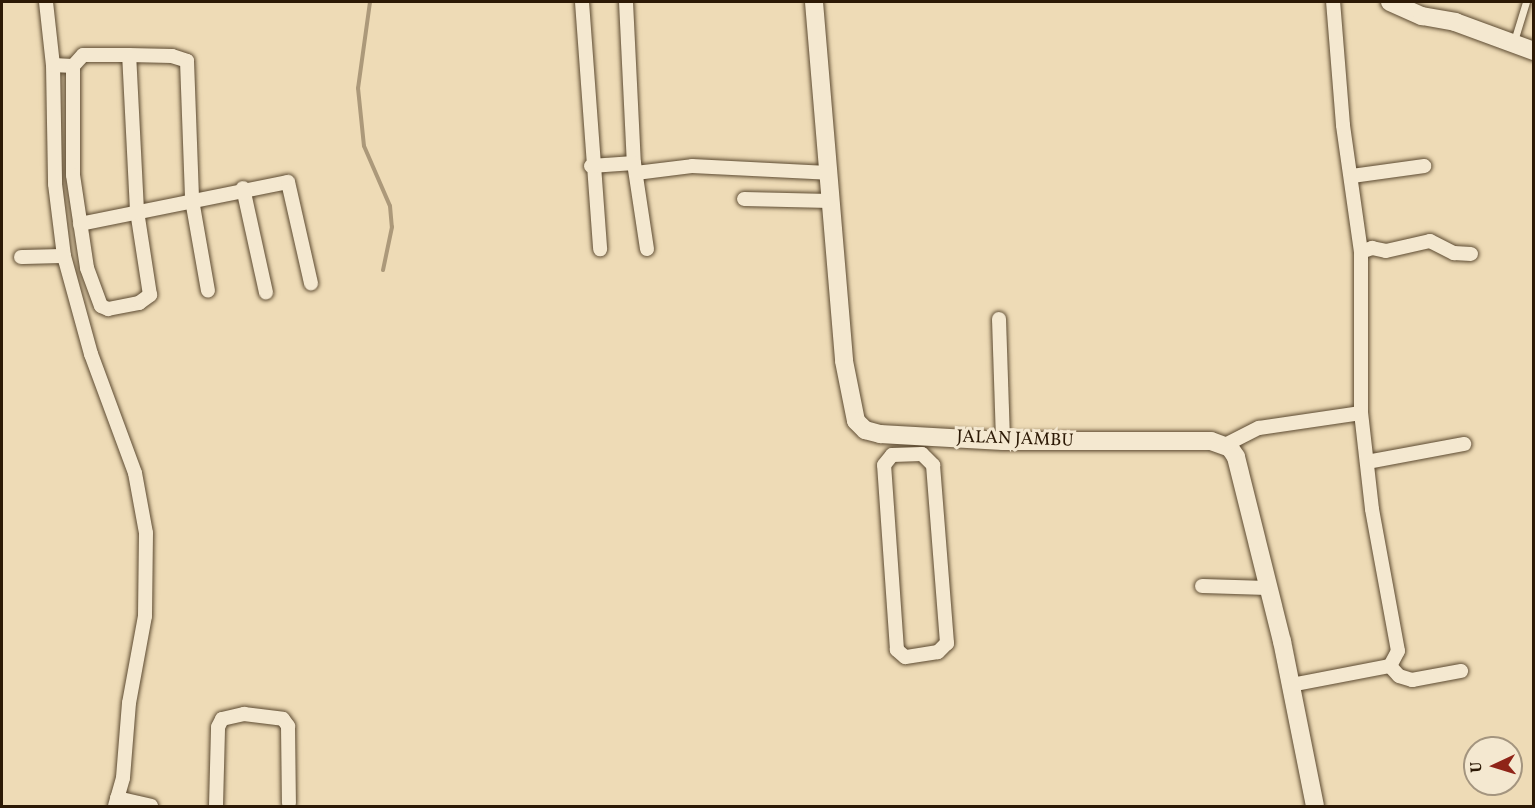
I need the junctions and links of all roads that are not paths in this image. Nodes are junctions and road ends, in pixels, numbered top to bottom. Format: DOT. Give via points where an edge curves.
graph roads {
  1 [pos="46,2"];
  2 [pos="582,2"];
  3 [pos="626,2"];
  4 [pos="814,2"];
  5 [pos="1334,2"];
  6 [pos="1390,2"];
  7 [pos="1526,2"];
  8 [pos="1514,44"];
  9 [pos="1533,51"];
  10 [pos="129,56"];
  11 [pos="53,65"];
  12 [pos="73,66"];
  13 [pos="591,166"];
  14 [pos="1424,166"];
  15 [pos="635,168"];
  16 [pos="828,173"];
  17 [pos="1352,176"];
  18 [pos="243,188"];
  19 [pos="744,199"];
  20 [pos="192,200"];
  21 [pos="830,201"];
  22 [pos="138,212"];
  23 [pos="80,224"];
  24 [pos="600,249"];
  25 [pos="647,249"];
  26 [pos="1361,252"];
  27 [pos="1471,254"];
  28 [pos="64,256"];
  29 [pos="21,257"];
  30 [pos="311,283"];
  31 [pos="208,291"];
  32 [pos="266,293"];
  33 [pos="999,319"];
  34 [pos="1361,413"];
  35 [pos="1004,441"];
  36 [pos="1464,444"];
  37 [pos="921,445"];
  38 [pos="1225,445"];
  39 [pos="1367,462"];
  40 [pos="1202,586"];
  41 [pos="1268,588"];
  42 [pos="1390,666"];
  43 [pos="1461,671"];
  44 [pos="1291,685"];
  45 [pos="116,802"];
  46 [pos="290,803"];
  47 [pos="151,807"];
  48 [pos="216,807"];
  49 [pos="1315,807"];
  1 -- 11 [label="street"];
  2 -- 13 [label="street"];
  3 -- 15 [label="street"];
  4 -- 16 [label="street, JALAN JAMBU"];
  5 -- 17 [label="street" via="1337,71"];
  6 -- 8 [label="street"];
  7 -- 8 [label="lane"];
  8 -- 9 [label="street"];
  10 -- 12 [label="street" via="83,55"];
  10 -- 20 [label="street" via="172,56 187,61"];
  10 -- 22 [label="street"];
  11 -- 12 [label="street"];
  11 -- 28 [label="street" via="56,184"];
  12 -- 23 [label="street" via="73,175"];
  13 -- 15 [label="street"];
  13 -- 24 [label="street"];
  14 -- 17 [label="street"];
  15 -- 16 [label="street" via="692,166"];
  15 -- 25 [label="street"];
  16 -- 21 [label="street, JALAN JAMBU"];
  17 -- 26 [label="street"];
  18 -- 20 [label="street"];
  18 -- 30 [label="street" via="290,183"];
  18 -- 32 [label="street"];
  19 -- 21 [label="street"];
  20 -- 22 [label="street"];
  20 -- 31 [label="street"];
  21 -- 37 [label="street, JALAN JAMBU" via="853,415 865,430"];
  22 -- 23 [label="street"];
  22 -- 23 [label="street" via="150,295 138,303 108,309 101,306 87,268"];
  26 -- 27 [label="street" via="1430,241 1454,253"];
  26 -- 34 [label="street"];
  28 -- 29 [label="street"];
  28 -- 45 [label="street" via="91,354 135,473 146,533 145,616"];
  33 -- 35 [label="street"];
  34 -- 38 [label="street" via="1258,428"];
  34 -- 39 [label="street"];
  35 -- 37 [label="street, JALAN JAMBU"];
  35 -- 38 [label="street, JALAN JAMBU" via="1192,440"];
  36 -- 39 [label="street"];
  37 -- 37 [label="street" via="933,465 947,643 938,652 905,657 897,650 884,465 892,455"];
  38 -- 41 [label="street" via="1236,457"];
  39 -- 42 [label="street" via="1398,651"];
  40 -- 41 [label="street"];
  41 -- 44 [label="street"];
  42 -- 43 [label="street" via="1399,676 1412,680"];
  42 -- 44 [label="street"];
  44 -- 49 [label="street"];
  45 -- 47 [label="street"];
  46 -- 48 [label="street" via="288,726 283,719 244,714 222,719 218,727"];
}
